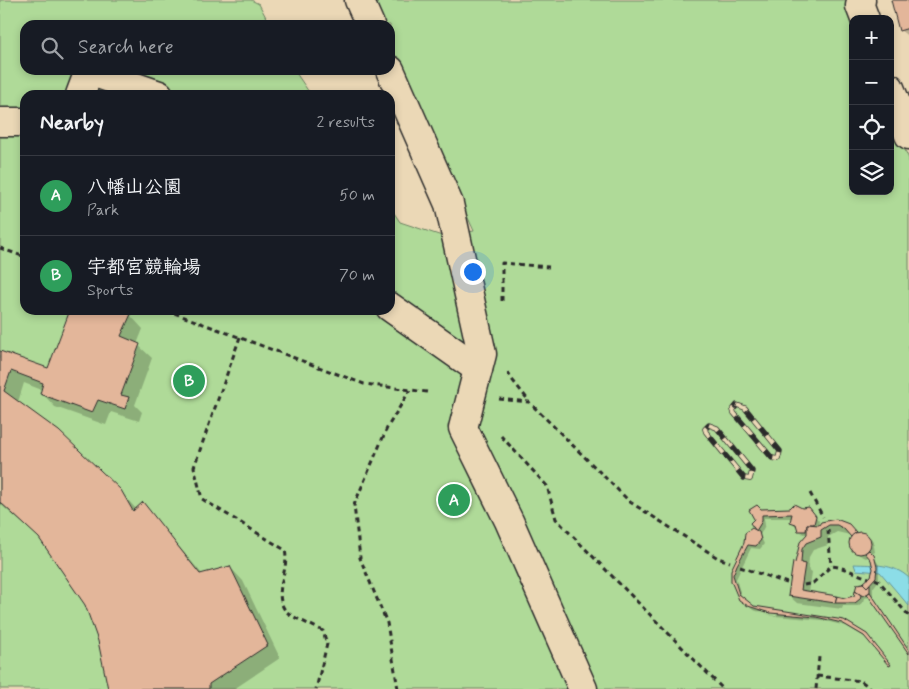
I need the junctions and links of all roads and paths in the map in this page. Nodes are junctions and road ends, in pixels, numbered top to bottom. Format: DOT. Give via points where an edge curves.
graph roads {
  1 [pos="359,0"];
  2 [pos="861,0"];
  3 [pos="863,15"];
  4 [pos="368,20"];
  5 [pos="88,75"];
  6 [pos="101,75"];
  7 [pos="392,75"];
  8 [pos="82,90"];
  9 [pos="144,90"];
  10 [pos="894,98"];
  11 [pos="0,122"];
  12 [pos="20,122"];
  13 [pos="909,135"];
  14 [pos="0,248"];
  15 [pos="20,255"];
  16 [pos="549,267"];
  17 [pos="502,309"];
  18 [pos="395,311"];
  19 [pos="180,315"];
  20 [pos="240,337"];
  21 [pos="478,369"];
  22 [pos="508,370"];
  23 [pos="410,390"];
  24 [pos="427,392"];
  25 [pos="491,399"];
  26 [pos="529,402"];
  27 [pos="499,433"];
  28 [pos="810,493"];
  29 [pos="823,517"];
  30 [pos="828,530"];
  31 [pos="730,562"];
  32 [pos="830,566"];
  33 [pos="740,567"];
  34 [pos="870,578"];
  35 [pos="875,579"];
  36 [pos="787,583"];
  37 [pos="804,585"];
  38 [pos="909,616"];
  39 [pos="819,657"];
  40 [pos="817,676"];
  41 [pos="816,688"];
  42 [pos="316,689"];
  43 [pos="398,689"];
  44 [pos="583,689"];
  45 [pos="723,689"];
  46 [pos="872,689"];
  1 -- 4 [label="street"];
  2 -- 3 [label="street"];
  5 -- 8 [label="street"];
  6 -- 9 [label="street"];
  7 -- 21 [label="street" via="449,204 482,354"];
  10 -- 13 [label="street"];
  11 -- 12 [label="street"];
  14 -- 15 [label="path"];
  16 -- 17 [label="path" via="502,263"];
  18 -- 21 [label="street"];
  19 -- 20 [label="path"];
  20 -- 23 [label="path" via="364,384"];
  20 -- 42 [label="path" via="194,467 202,498 285,550 287,561 279,596 286,612 323,631 327,644"];
  21 -- 44 [label="street" via="464,428"];
  22 -- 26 [label="path"];
  23 -- 24 [label="path"];
  23 -- 43 [label="path" via="387,428 354,504 360,558 387,623"];
  25 -- 26 [label="path"];
  26 -- 31 [label="path" via="630,502 718,558"];
  27 -- 45 [label="path" via="546,486 556,520"];
  28 -- 29 [label="path"];
  30 -- 32 [label="path"];
  32 -- 34 [label="path"];
  32 -- 37 [label="path" via="813,583"];
  33 -- 36 [label="path"];
  35 -- 38 [label="path"];
  39 -- 40 [label="path"];
  40 -- 41 [label="path"];
  40 -- 46 [label="path" via="861,681"];
}
